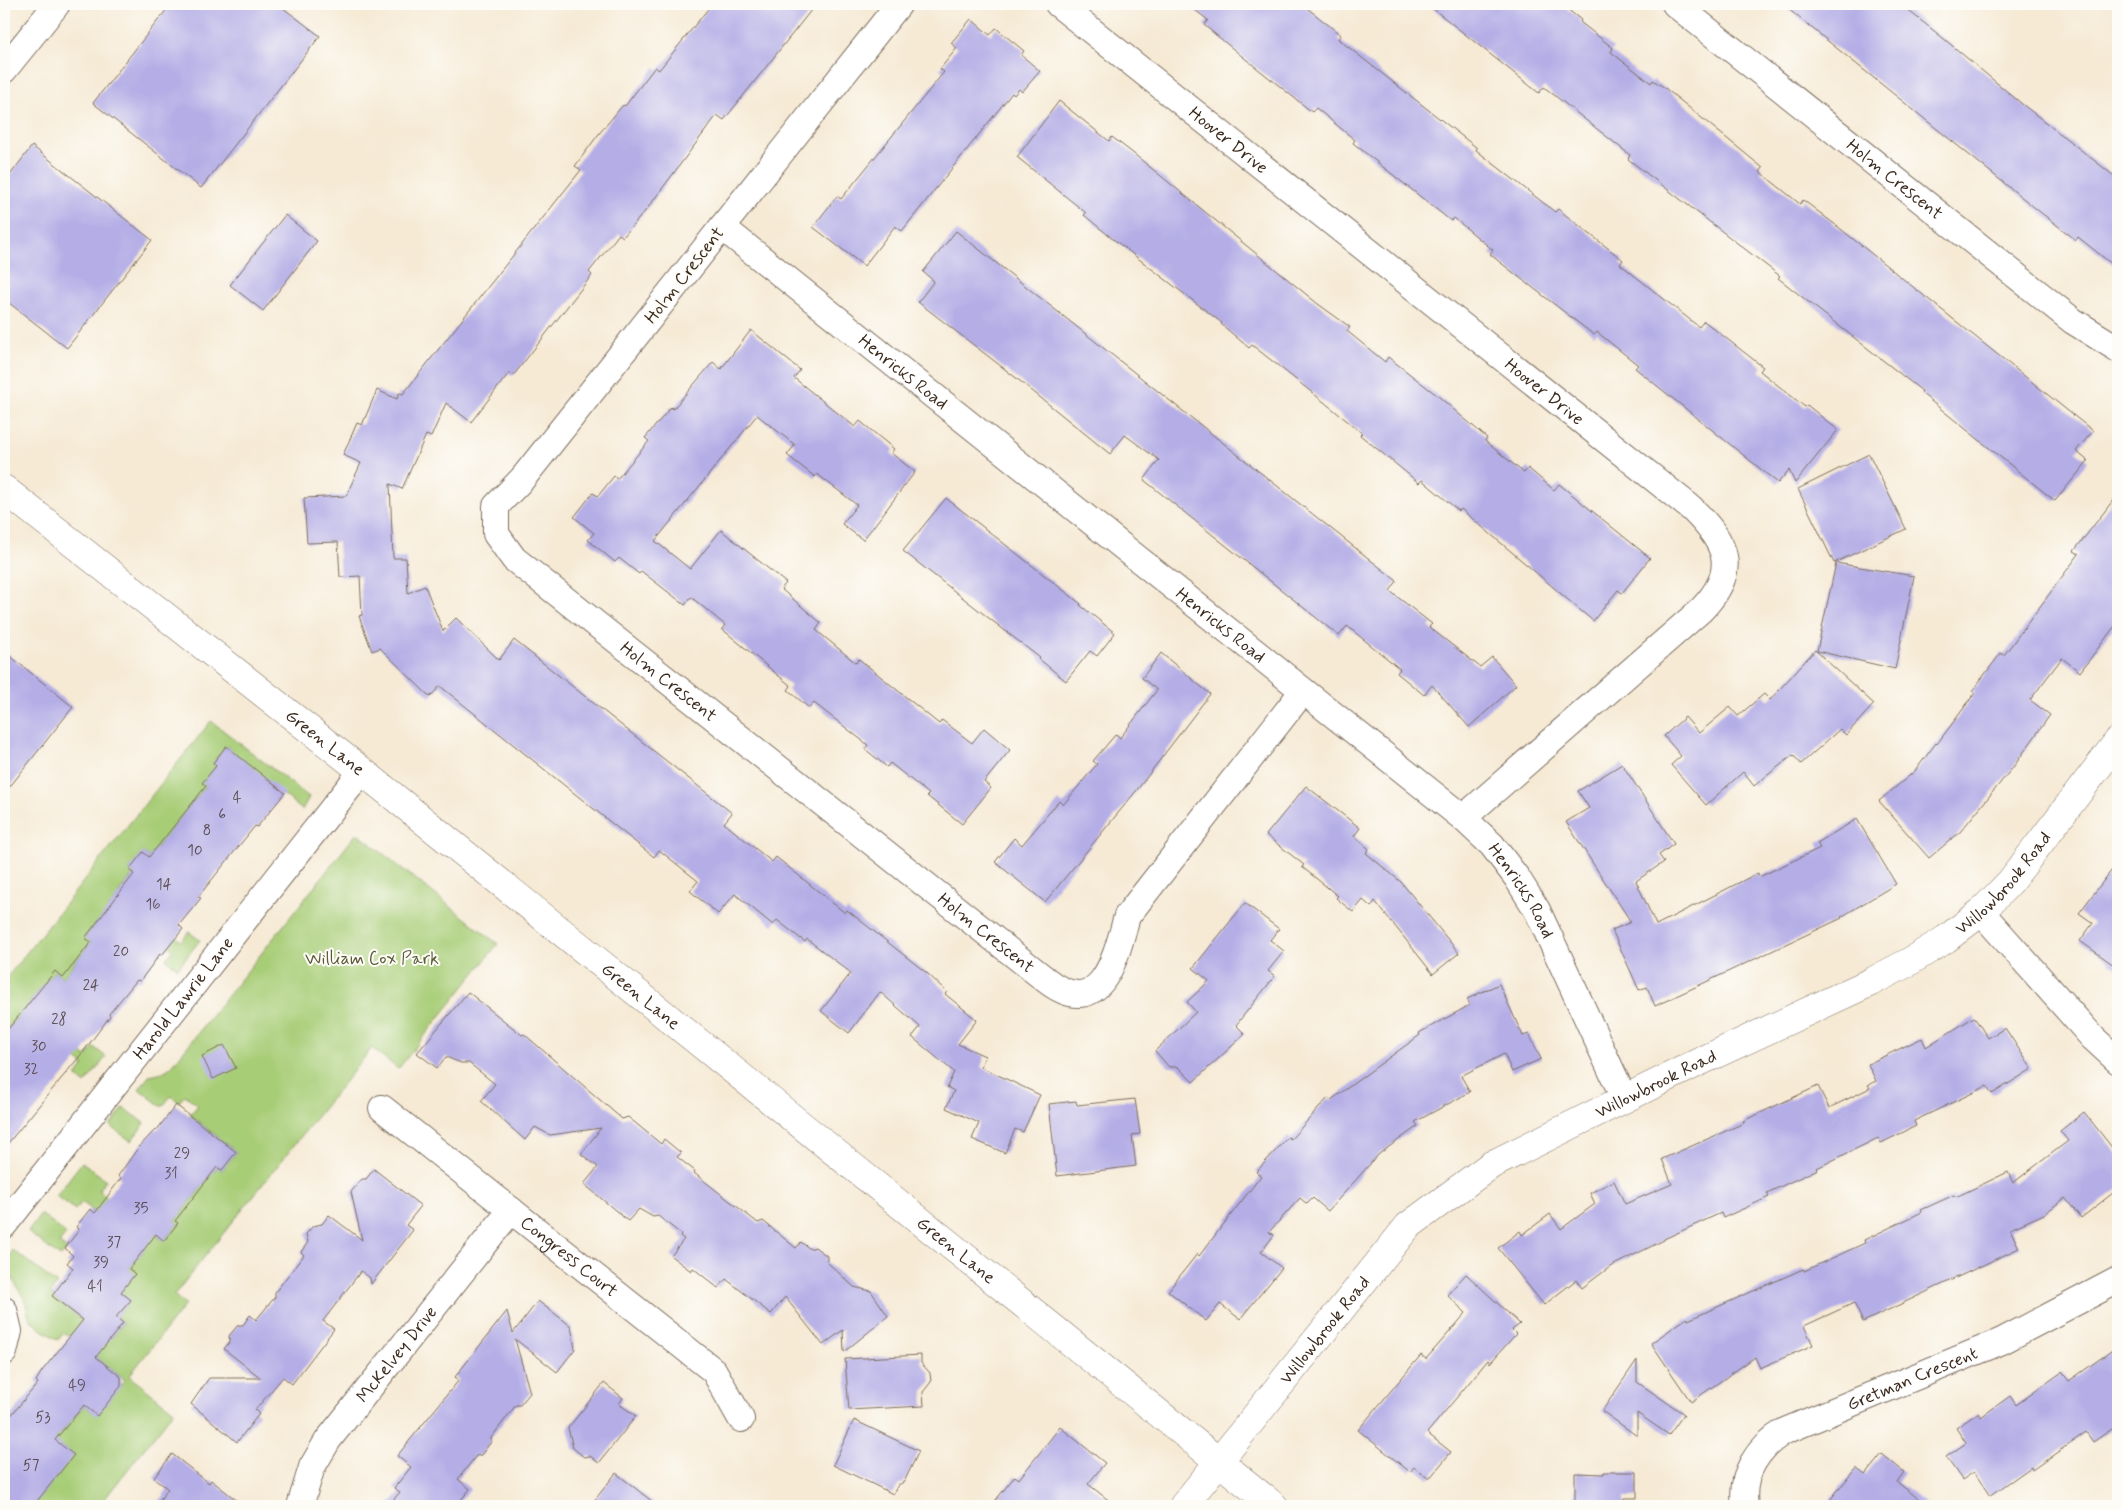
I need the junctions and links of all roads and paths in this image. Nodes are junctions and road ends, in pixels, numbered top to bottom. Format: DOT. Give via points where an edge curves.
graph roads {
  1 [pos="57,4"];
  2 [pos="899,4"];
  3 [pos="1058,4"];
  4 [pos="1675,4"];
  5 [pos="4,70"];
  6 [pos="722,227"];
  7 [pos="2118,349"];
  8 [pos="4,489"];
  9 [pos="1303,691"];
  10 [pos="2118,741"];
  11 [pos="362,771"];
  12 [pos="1463,818"];
  13 [pos="1981,912"];
  14 [pos="2118,1061"];
  15 [pos="1624,1098"];
  16 [pos="382,1108"];
  17 [pos="511,1210"];
  18 [pos="4,1225"];
  19 [pos="2118,1280"];
  20 [pos="4,1310"];
  21 [pos="4,1352"];
  22 [pos="741,1419"];
  23 [pos="1218,1462"];
  24 [pos="300,1506"];
  25 [pos="1183,1506"];
  26 [pos="1274,1506"];
  27 [pos="1744,1506"];
  1 -- 5 [label="street"];
  2 -- 6 [label="street, Holm Crescent"];
  3 -- 12 [label="street, Hoover Drive" via="1691,508 1706,522 1723,549 1725,566 1714,596"];
  4 -- 7 [label="street, Holm Crescent" via="2073,321"];
  6 -- 9 [label="street, Henricks Road"];
  6 -- 9 [label="street, Holm Crescent" via="523,478 496,506 496,534 514,560 1059,990 1080,995 1108,975 1116,959 1127,916"];
  8 -- 11 [label="street, Green Lane"];
  9 -- 12 [label="street, Henricks Road"];
  10 -- 13 [label="street, Willowbrook Road" via="2010,882"];
  11 -- 18 [label="street, Harold Lawrie Lane"];
  11 -- 23 [label="street, Green Lane"];
  12 -- 15 [label="street, Henricks Road" via="1492,845 1536,910"];
  13 -- 14 [label="street" via="2093,1038"];
  13 -- 15 [label="street, Willowbrook Road" via="1909,962"];
  15 -- 23 [label="street, Willowbrook Road" via="1491,1164 1408,1226"];
  16 -- 17 [label="street, Congress Court"];
  17 -- 22 [label="street, Congress Court" via="714,1371"];
  17 -- 24 [label="street, McKelvey Drive" via="328,1440 312,1467"];
  19 -- 27 [label="street, Gretman Crescent" via="2002,1342 1784,1430 1755,1457 1745,1484"];
  20 -- 21 [label="street" via="9,1331"];
  23 -- 25 [label="street, Willowbrook Road"];
  23 -- 26 [label="street, Green Lane"];
}
